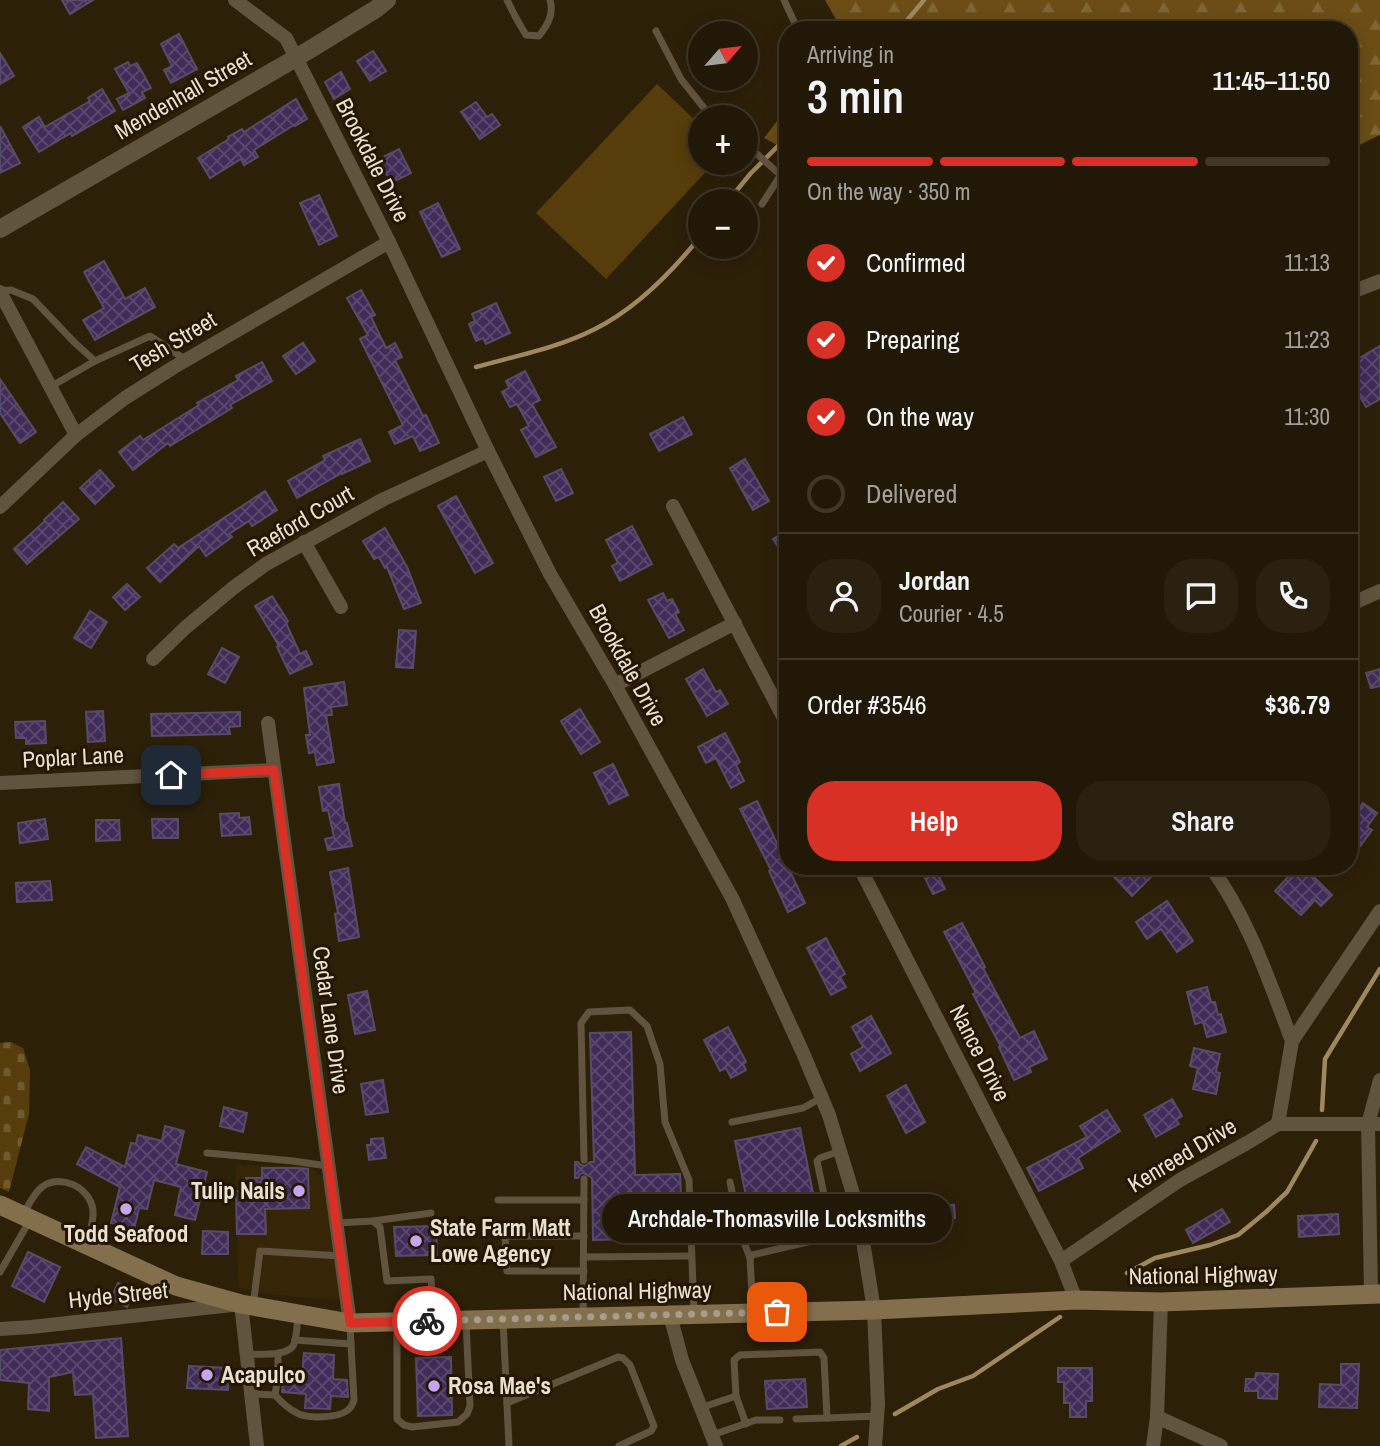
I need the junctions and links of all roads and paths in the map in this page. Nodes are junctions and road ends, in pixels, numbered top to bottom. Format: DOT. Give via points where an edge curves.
graph roads {
  1 [pos="236,0"];
  2 [pos="387,0"];
  3 [pos="507,0"];
  4 [pos="550,0"];
  5 [pos="784,0"];
  6 [pos="794,21"];
  7 [pos="656,31"];
  8 [pos="296,58"];
  9 [pos="702,105"];
  10 [pos="758,155"];
  11 [pos="779,172"];
  12 [pos="779,181"];
  13 [pos="762,204"];
  14 [pos="0,229"];
  15 [pos="388,242"];
  16 [pos="1380,281"];
  17 [pos="1358,290"];
  18 [pos="0,292"];
  19 [pos="186,360"];
  20 [pos="96,361"];
  21 [pos="50,387"];
  22 [pos="76,435"];
  23 [pos="488,450"];
  24 [pos="673,506"];
  25 [pos="0,507"];
  26 [pos="304,542"];
  27 [pos="1380,591"];
  28 [pos="1358,601"];
  29 [pos="341,607"];
  30 [pos="735,623"];
  31 [pos="153,659"];
  32 [pos="614,685"];
  33 [pos="779,709"];
  34 [pos="268,723"];
  35 [pos="274,770"];
  36 [pos="0,783"];
  37 [pos="864,875"];
  38 [pos="1217,875"];
  39 [pos="1380,911"];
  40 [pos="1292,1041"];
  41 [pos="1380,1080"];
  42 [pos="822,1098"];
  43 [pos="732,1122"];
  44 [pos="1278,1124"];
  45 [pos="1374,1124"];
  46 [pos="840,1151"];
  47 [pos="207,1153"];
  48 [pos="584,1160"];
  49 [pos="328,1166"];
  50 [pos="584,1179"];
  51 [pos="730,1182"];
  52 [pos="584,1199"];
  53 [pos="498,1200"];
  54 [pos="0,1205"];
  55 [pos="431,1213"];
  56 [pos="27,1218"];
  57 [pos="373,1221"];
  58 [pos="336,1223"];
  59 [pos="584,1236"];
  60 [pos="86,1245"];
  61 [pos="341,1256"];
  62 [pos="691,1256"];
  63 [pos="584,1257"];
  64 [pos="750,1258"];
  65 [pos="1061,1261"];
  66 [pos="583,1271"];
  67 [pos="0,1272"];
  68 [pos="1375,1294"];
  69 [pos="1076,1300"];
  70 [pos="1161,1302"];
  71 [pos="247,1305"];
  72 [pos="874,1310"];
  73 [pos="299,1313"];
  74 [pos="753,1313"];
  75 [pos="694,1314"];
  76 [pos="670,1315"];
  77 [pos="583,1317"];
  78 [pos="503,1319"];
  79 [pos="466,1320"];
  80 [pos="435,1321"];
  81 [pos="397,1322"];
  82 [pos="350,1323"];
  83 [pos="0,1329"];
  84 [pos="295,1340"];
  85 [pos="351,1343"];
  86 [pos="278,1353"];
  87 [pos="247,1354"];
  88 [pos="251,1394"];
  89 [pos="275,1395"];
  90 [pos="736,1396"];
  91 [pos="507,1403"];
  92 [pos="700,1408"];
  93 [pos="878,1416"];
  94 [pos="1157,1417"];
  95 [pos="827,1418"];
  96 [pos="796,1419"];
  97 [pos="779,1420"];
  98 [pos="746,1424"];
  99 [pos="714,1440"];
  100 [pos="257,1446"];
  101 [pos="509,1446"];
  102 [pos="619,1446"];
  103 [pos="875,1446"];
  104 [pos="1153,1446"];
  105 [pos="1221,1446"];
  1 -- 8 [label="street, Brookdale Drive" via="286,38"];
  2 -- 8 [label="street, Mendenhall Street"];
  3 -- 4 [label="lane" via="526,35 538,36 553,10"];
  5 -- 6 [label="lane"];
  7 -- 9 [label="lane" via="681,79"];
  8 -- 14 [label="street, Mendenhall Street"];
  8 -- 15 [label="street, Brookdale Drive"];
  10 -- 11 [label="lane"];
  12 -- 13 [label="lane"];
  15 -- 19 [label="street, Tesh Street"];
  15 -- 23 [label="street, Brookdale Drive"];
  16 -- 17 [label="street"];
  18 -- 20 [label="lane" via="11,290 33,299"];
  18 -- 21 [label="street"];
  19 -- 20 [label="lane" via="150,336"];
  19 -- 22 [label="street, Tesh Street"];
  20 -- 21 [label="lane"];
  21 -- 22 [label="street"];
  22 -- 25 [label="street, Tesh Street"];
  23 -- 26 [label="street, Raeford Court"];
  23 -- 32 [label="street, Brookdale Drive"];
  24 -- 30 [label="street"];
  26 -- 29 [label="street"];
  26 -- 31 [label="street, Raeford Court" via="233,588"];
  27 -- 28 [label="street"];
  30 -- 32 [label="street"];
  30 -- 33 [label="street"];
  32 -- 42 [label="street, Brookdale Drive" via="732,898"];
  34 -- 35 [label="street, Cedar Lane Drive"];
  35 -- 36 [label="street, Poplar Lane"];
  35 -- 49 [label="street, Cedar Lane Drive"];
  37 -- 65 [label="street, Nance Drive"];
  38 -- 40 [label="street" via="1247,927"];
  39 -- 40 [label="street"];
  40 -- 44 [label="street"];
  41 -- 45 [label="street"];
  42 -- 43 [label="lane" via="803,1108"];
  42 -- 46 [label="street, Brookdale Drive"];
  44 -- 45 [label="street"];
  44 -- 65 [label="street, Kenreed Drive" via="1180,1180"];
  45 -- 68 [label="street"];
  46 -- 64 [label="lane" via="817,1161 832,1233 829,1237"];
  46 -- 72 [label="street, Brookdale Drive" via="858,1210"];
  47 -- 49 [label="lane"];
  48 -- 62 [label="lane" via="581,1023 589,1012 630,1010 648,1026 660,1064 665,1122 689,1180"];
  49 -- 58 [label="street, Cedar Lane Drive"];
  50 -- 52 [label="lane"];
  51 -- 64 [label="lane"];
  52 -- 53 [label="lane"];
  52 -- 59 [label="lane"];
  54 -- 56 [label="main road, National Highway"];
  55 -- 57 [label="lane"];
  56 -- 60 [label="main road, National Highway"];
  56 -- 60 [label="lane" via="41,1188 55,1180 70,1182 88,1195 93,1208"];
  56 -- 67 [label="lane"];
  57 -- 58 [label="lane"];
  57 -- 80 [label="lane" via="380,1227 387,1281 432,1279"];
  58 -- 61 [label="street, Cedar Lane Drive"];
  59 -- 63 [label="lane"];
  59 -- 66 [label="lane" via="505,1236 507,1271"];
  60 -- 71 [label="main road, National Highway" via="176,1286"];
  61 -- 71 [label="lane" via="260,1251"];
  61 -- 82 [label="street, Cedar Lane Drive"];
  62 -- 63 [label="lane"];
  62 -- 75 [label="lane"];
  63 -- 66 [label="lane"];
  64 -- 74 [label="lane"];
  65 -- 69 [label="street"];
  66 -- 77 [label="lane"];
  68 -- 70 [label="main road, National Highway"];
  69 -- 70 [label="main road, National Highway"];
  69 -- 72 [label="main road, National Highway"];
  70 -- 94 [label="street"];
  71 -- 73 [label="main road, National Highway"];
  71 -- 83 [label="street, Hyde Street"];
  71 -- 87 [label="street"];
  72 -- 74 [label="main road, National Highway"];
  72 -- 93 [label="street, Brookdale Drive"];
  73 -- 82 [label="main road, National Highway"];
  73 -- 84 [label="lane"];
  74 -- 75 [label="main road, National Highway"];
  75 -- 76 [label="main road, National Highway"];
  76 -- 77 [label="main road, National Highway"];
  76 -- 92 [label="street"];
  77 -- 78 [label="main road, National Highway"];
  78 -- 79 [label="main road, National Highway"];
  78 -- 91 [label="lane"];
  79 -- 80 [label="main road, National Highway"];
  79 -- 81 [label="lane" via="467,1414 458,1422 412,1427 397,1419"];
  80 -- 81 [label="main road, National Highway"];
  81 -- 82 [label="main road, National Highway"];
  82 -- 85 [label="lane"];
  84 -- 85 [label="lane"];
  84 -- 86 [label="lane" via="289,1351"];
  85 -- 89 [label="lane" via="354,1401 348,1410 334,1416 299,1415"];
  86 -- 87 [label="lane"];
  86 -- 89 [label="lane"];
  87 -- 88 [label="street"];
  88 -- 89 [label="lane"];
  88 -- 100 [label="street"];
  90 -- 92 [label="lane"];
  90 -- 95 [label="lane" via="734,1360 740,1355 820,1352"];
  90 -- 98 [label="lane"];
  91 -- 101 [label="lane"];
  91 -- 102 [label="lane" via="623,1358 630,1364 654,1426"];
  92 -- 99 [label="street"];
  93 -- 95 [label="lane"];
  93 -- 103 [label="street, Brookdale Drive"];
  94 -- 104 [label="street"];
  94 -- 105 [label="street"];
  95 -- 96 [label="lane"];
  97 -- 98 [label="lane"];
  98 -- 99 [label="lane"];
}
